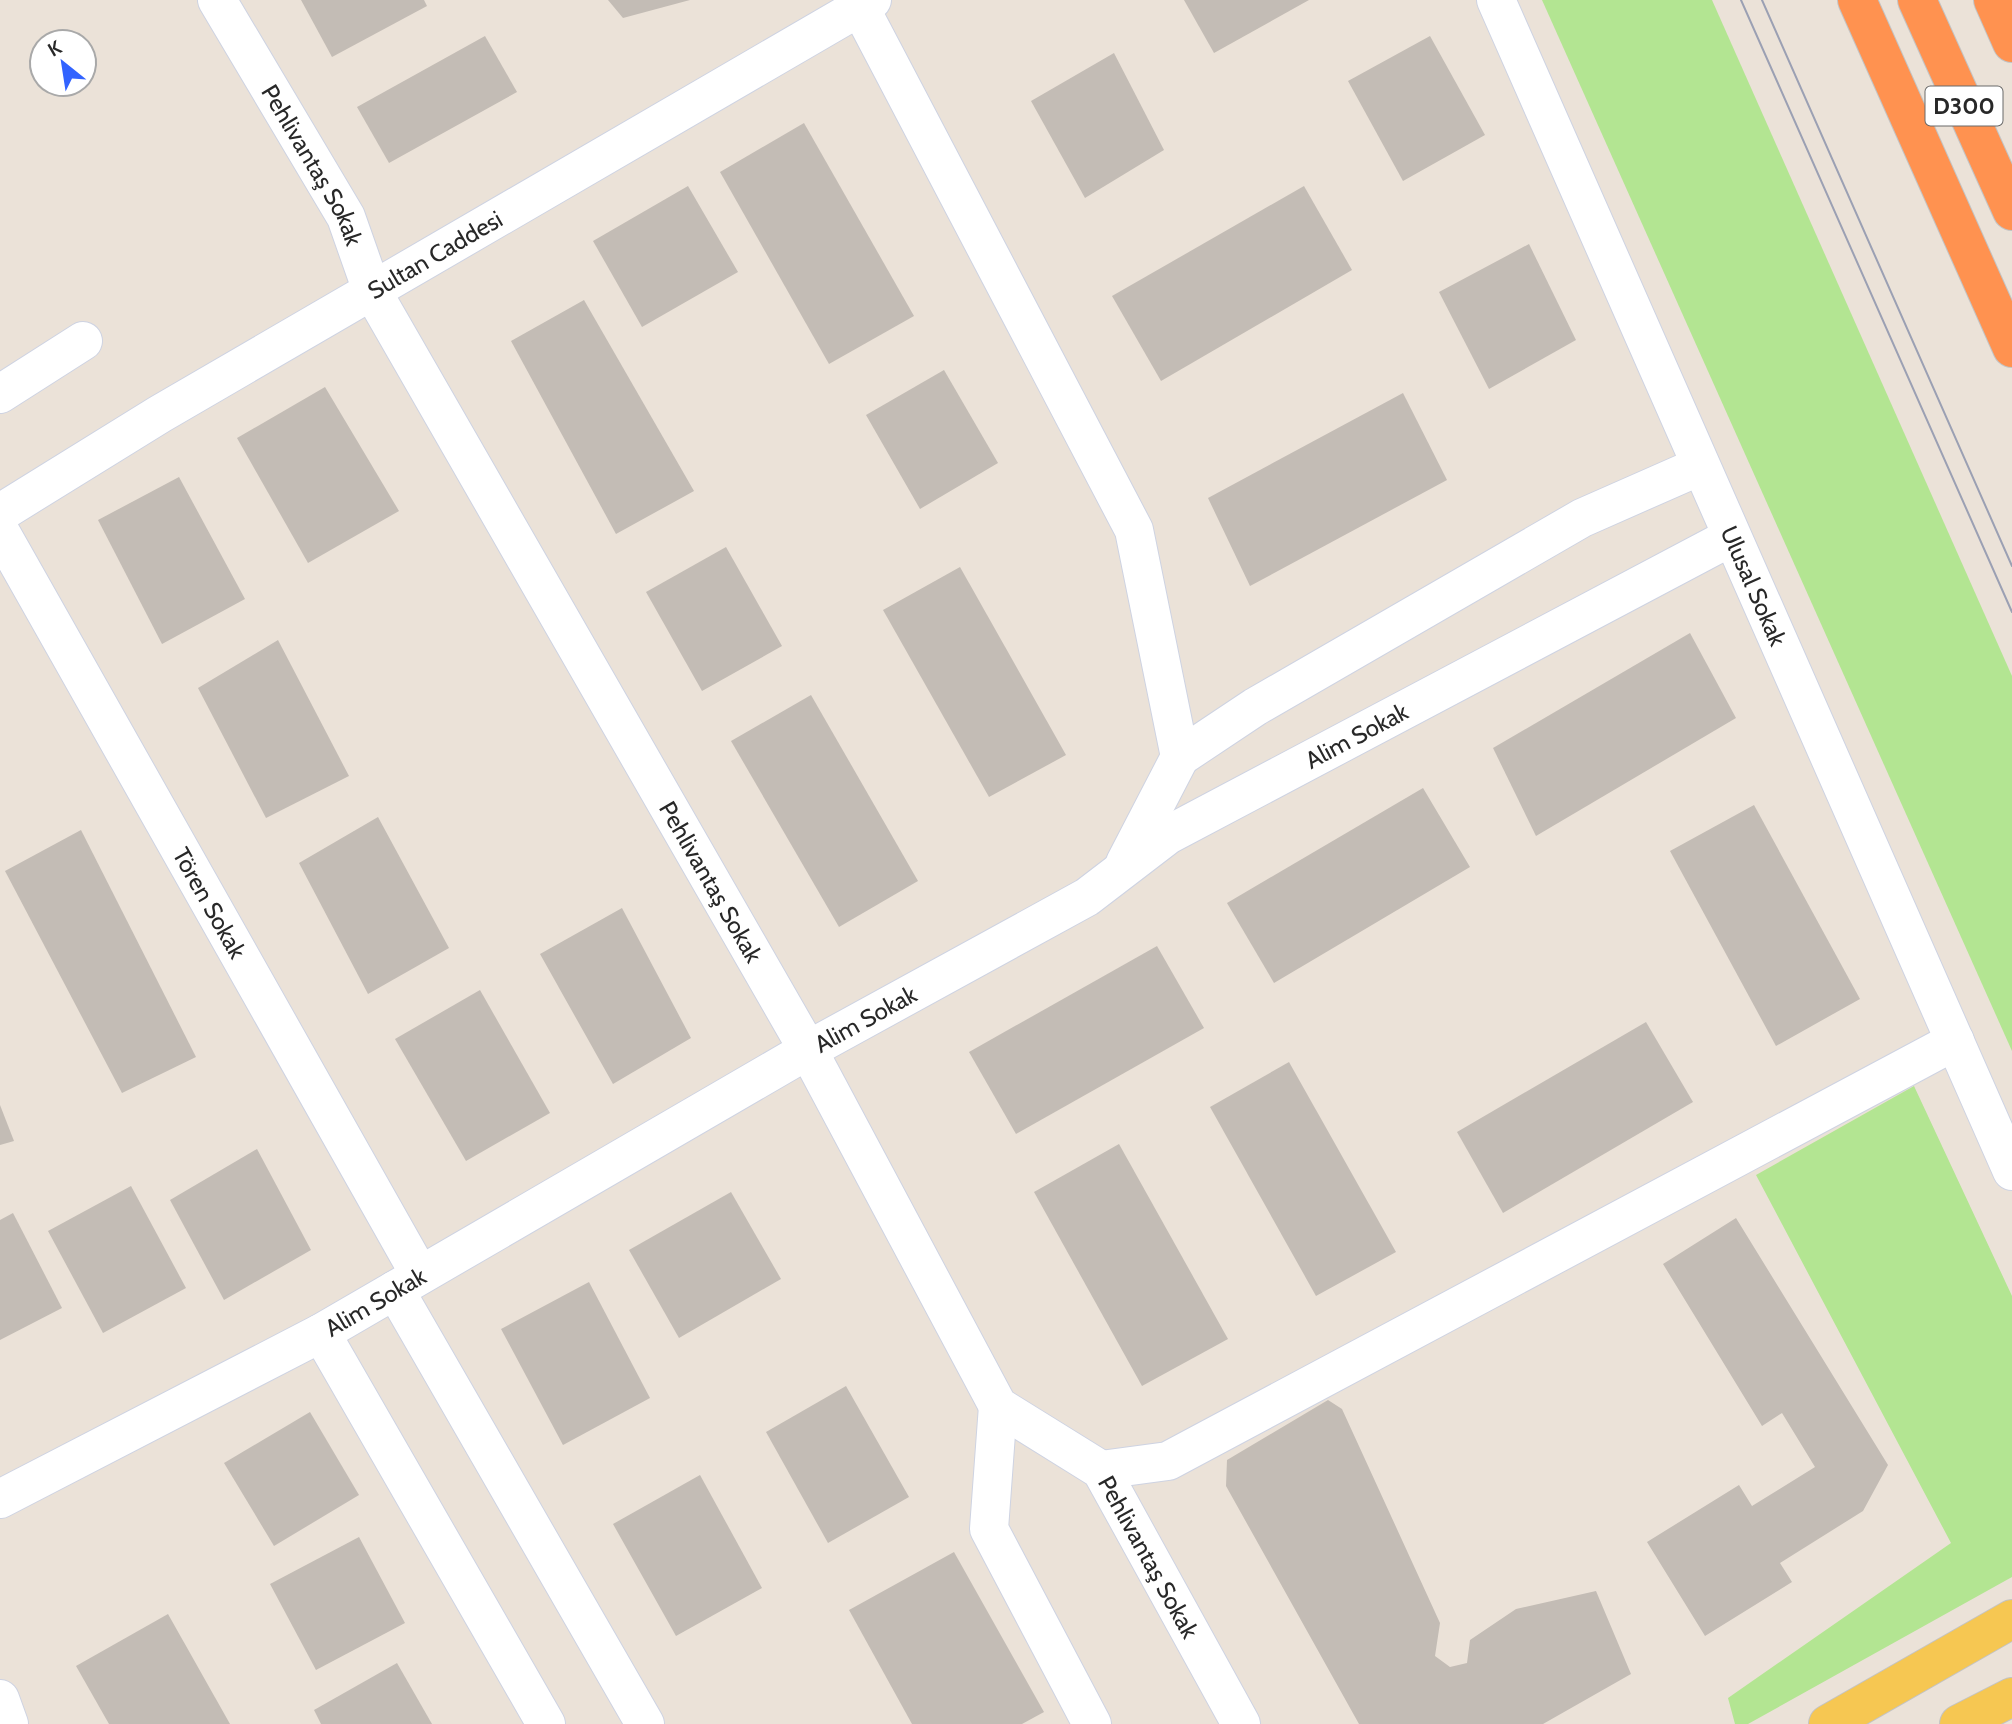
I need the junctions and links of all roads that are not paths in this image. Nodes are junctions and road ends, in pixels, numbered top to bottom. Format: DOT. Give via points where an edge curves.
graph roads {
  1 [pos="217,0"];
  2 [pos="1496,0"];
  3 [pos="1857,0"];
  4 [pos="1917,0"];
  5 [pos="1993,0"];
  6 [pos="863,2"];
  7 [pos="2012,43"];
  8 [pos="2012,211"];
  9 [pos="372,291"];
  10 [pos="83,341"];
  11 [pos="2012,348"];
  12 [pos="0,394"];
  13 [pos="1700,466"];
  14 [pos="0,513"];
  15 [pos="0,531"];
  16 [pos="1731,537"];
  17 [pos="1180,757"];
  18 [pos="1120,872"];
  19 [pos="1955,1041"];
  20 [pos="808,1050"];
  21 [pos="2012,1171"];
  22 [pos="407,1283"];
  23 [pos="321,1332"];
  24 [pos="998,1406"];
  25 [pos="1101,1470"];
  26 [pos="0,1499"];
  27 [pos="2012,1619"];
  28 [pos="2012,1697"];
  29 [pos="0,1699"];
  30 [pos="9,1724"];
  31 [pos="546,1724"];
  32 [pos="645,1724"];
  33 [pos="1092,1724"];
  34 [pos="1241,1724"];
  35 [pos="1828,1724"];
  36 [pos="1959,1724"];
  1 -- 9 [label="street, Pehlivantaş Sokak" via="346,216"];
  2 -- 13 [label="street, Ulusal Sokak"];
  3 -- 11 [label="highway"];
  4 -- 8 [label="highway, D300"];
  5 -- 7 [label="highway"];
  6 -- 9 [label="street, Sultan Caddesi"];
  6 -- 17 [label="street" via="1134,530"];
  9 -- 14 [label="street, Sultan Caddesi"];
  9 -- 20 [label="street, Pehlivantaş Sokak"];
  10 -- 12 [label="street"];
  13 -- 16 [label="street, Ulusal Sokak"];
  13 -- 17 [label="street" via="1582,518 1255,707"];
  15 -- 22 [label="street, Tören Sokak"];
  16 -- 18 [label="street, Alim Sokak" via="1168,835"];
  16 -- 19 [label="street, Ulusal Sokak"];
  17 -- 18 [label="street"];
  18 -- 20 [label="street, Alim Sokak" via="1087,897"];
  19 -- 21 [label="street, Ulusal Sokak"];
  19 -- 25 [label="street" via="1168,1461"];
  20 -- 22 [label="street, Alim Sokak"];
  20 -- 24 [label="street, Pehlivantaş Sokak"];
  22 -- 23 [label="street, Alim Sokak"];
  22 -- 32 [label="street, Tören Sokak"];
  23 -- 26 [label="street, Alim Sokak"];
  23 -- 31 [label="street"];
  24 -- 25 [label="street, Pehlivantaş Sokak"];
  24 -- 33 [label="street" via="989,1529"];
  25 -- 34 [label="street, Pehlivantaş Sokak"];
  27 -- 35 [label="main road"];
  28 -- 36 [label="main road"];
  29 -- 30 [label="street"];
}
